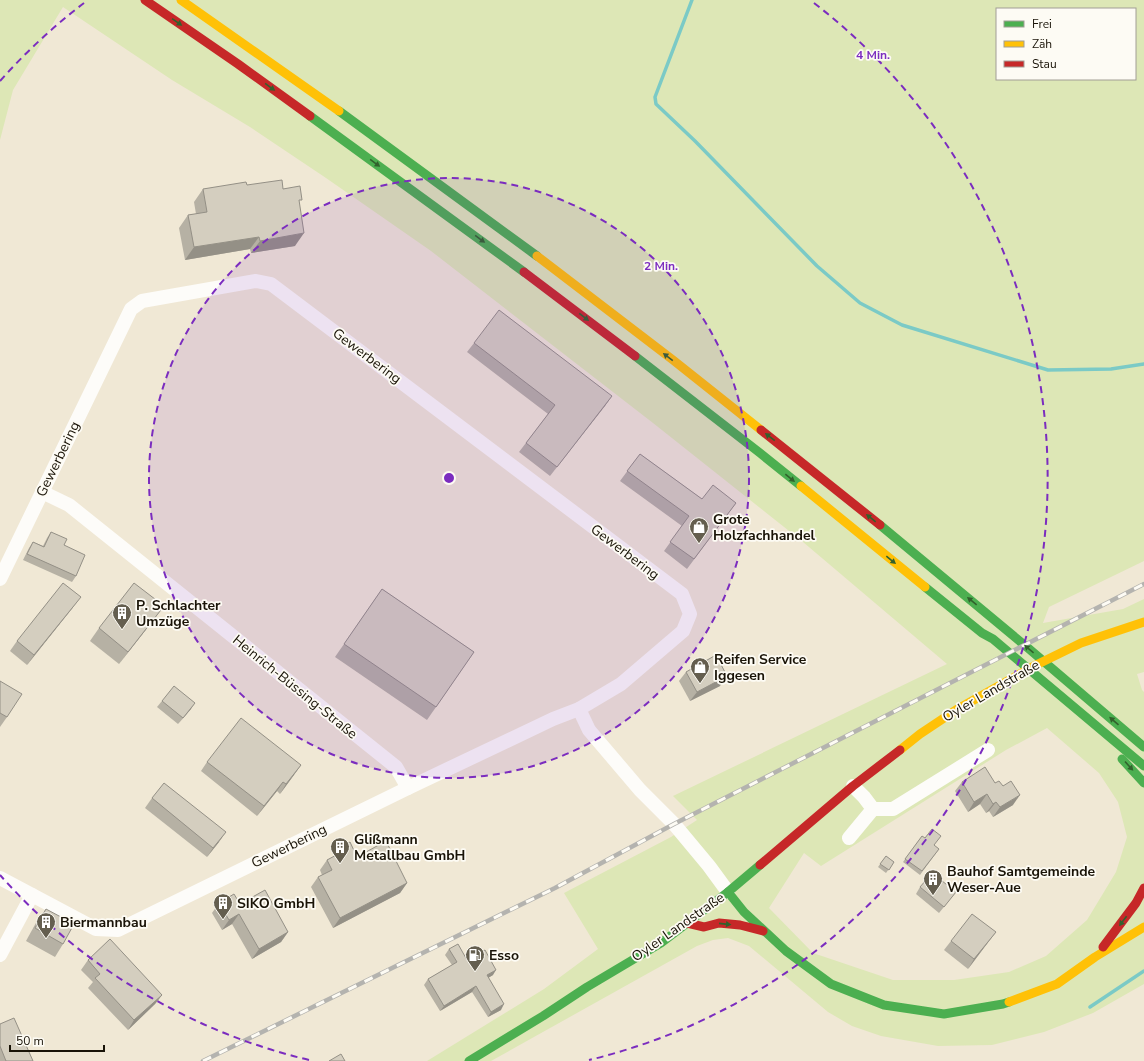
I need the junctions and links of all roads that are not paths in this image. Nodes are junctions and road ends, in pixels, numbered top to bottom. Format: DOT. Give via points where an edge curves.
graph roads {
  1 [pos="145,0"];
  2 [pos="181,0"];
  3 [pos="42,492"];
  4 [pos="0,579"];
  5 [pos="1144,622"];
  6 [pos="1050,692"];
  7 [pos="579,709"];
  8 [pos="1144,747"];
  9 [pos="988,750"];
  10 [pos="1144,766"];
  11 [pos="1144,783"];
  12 [pos="853,786"];
  13 [pos="408,788"];
  14 [pos="873,809"];
  15 [pos="849,838"];
  16 [pos="0,878"];
  17 [pos="1144,888"];
  18 [pos="728,892"];
  19 [pos="32,895"];
  20 [pos="687,923"];
  21 [pos="1144,926"];
  22 [pos="764,932"];
  23 [pos="0,955"];
  24 [pos="1095,957"];
  25 [pos="469,1061"];
  1 -- 6 [label="main road, one-way" via="238,64 513,263 760,453 993,639"];
  8 -- 2 [label="main road, one-way" via="818,474 673,360 526,248"];
  3 -- 4 [label="street, Gewerbering"];
  3 -- 7 [label="street, Gewerbering" via="131,309 142,301 256,281 271,284 682,594 690,614 683,631 621,684"];
  3 -- 13 [label="street, Heinrich-Büssing-Straße" via="69,506 390,762 396,767"];
  5 -- 12 [label="main road, Oyler Landstraße" via="1081,643 994,688 920,734"];
  6 -- 10 [label="main road"];
  6 -- 11 [label="main road, one-way"];
  7 -- 13 [label="street, Gewerbering"];
  7 -- 18 [label="street" via="590,730 640,790 674,824"];
  9 -- 14 [label="street" via="893,809"];
  12 -- 14 [label="street"];
  12 -- 18 [label="main road, Oyler Landstraße"];
  13 -- 19 [label="street, Gewerbering" via="118,930 96,929"];
  14 -- 15 [label="street"];
  16 -- 19 [label="street, Gewerbering"];
  17 -- 24 [label="main road, one-way" via="1136,903"];
  18 -- 20 [label="main road, Oyler Landstraße"];
  18 -- 22 [label="main road"];
  19 -- 23 [label="street"];
  20 -- 22 [label="main road, one-way" via="704,926 719,923 740,925"];
  20 -- 25 [label="main road, Oyler Landstraße" via="661,943"];
  21 -- 24 [label="main road"];
  22 -- 24 [label="main road" via="831,984 884,1005 944,1014 1003,1004 1057,984"];
}
